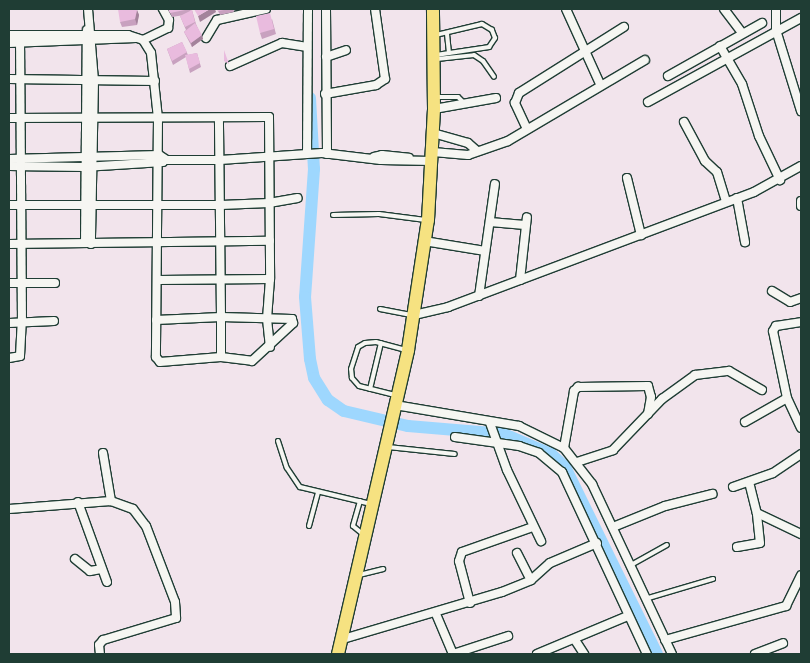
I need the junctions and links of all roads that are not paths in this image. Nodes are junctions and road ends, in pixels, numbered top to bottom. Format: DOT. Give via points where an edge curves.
graph roads {
  1 [pos="88,9"];
  2 [pos="163,9"];
  3 [pos="266,9"];
  4 [pos="308,9"];
  5 [pos="326,9"];
  6 [pos="375,9"];
  7 [pos="433,9"];
  8 [pos="566,9"];
  9 [pos="724,9"];
  10 [pos="777,12"];
  11 [pos="801,18"];
  12 [pos="762,23"];
  13 [pos="624,28"];
  14 [pos="742,33"];
  15 [pos="777,33"];
  16 [pos="440,35"];
  17 [pos="9,36"];
  18 [pos="89,38"];
  19 [pos="206,38"];
  20 [pos="20,39"];
  21 [pos="140,39"];
  22 [pos="9,43"];
  23 [pos="306,47"];
  24 [pos="346,50"];
  25 [pos="723,50"];
  26 [pos="586,52"];
  27 [pos="449,53"];
  28 [pos="326,56"];
  29 [pos="435,57"];
  30 [pos="645,60"];
  31 [pos="230,66"];
  32 [pos="668,76"];
  33 [pos="494,77"];
  34 [pos="9,79"];
  35 [pos="20,79"];
  36 [pos="90,81"];
  37 [pos="155,81"];
  38 [pos="600,84"];
  39 [pos="325,94"];
  40 [pos="496,98"];
  41 [pos="463,102"];
  42 [pos="648,102"];
  43 [pos="434,103"];
  44 [pos="801,111"];
  45 [pos="9,118"];
  46 [pos="21,118"];
  47 [pos="158,118"];
  48 [pos="219,118"];
  49 [pos="88,119"];
  50 [pos="684,122"];
  51 [pos="527,129"];
  52 [pos="433,133"];
  53 [pos="476,150"];
  54 [pos="310,153"];
  55 [pos="325,153"];
  56 [pos="159,155"];
  57 [pos="270,156"];
  58 [pos="432,157"];
  59 [pos="9,159"];
  60 [pos="167,160"];
  61 [pos="220,160"];
  62 [pos="88,162"];
  63 [pos="21,163"];
  64 [pos="159,164"];
  65 [pos="9,166"];
  66 [pos="801,166"];
  67 [pos="627,178"];
  68 [pos="780,180"];
  69 [pos="495,184"];
  70 [pos="298,198"];
  71 [pos="737,198"];
  72 [pos="726,201"];
  73 [pos="801,201"];
  74 [pos="269,203"];
  75 [pos="9,205"];
  76 [pos="22,205"];
  77 [pos="157,205"];
  78 [pos="221,205"];
  79 [pos="801,206"];
  80 [pos="88,207"];
  81 [pos="333,215"];
  82 [pos="428,220"];
  83 [pos="490,222"];
  84 [pos="641,235"];
  85 [pos="424,241"];
  86 [pos="270,242"];
  87 [pos="745,242"];
  88 [pos="88,243"];
  89 [pos="222,243"];
  90 [pos="9,244"];
  91 [pos="22,244"];
  92 [pos="155,244"];
  93 [pos="485,251"];
  94 [pos="270,279"];
  95 [pos="158,280"];
  96 [pos="222,280"];
  97 [pos="520,280"];
  98 [pos="9,283"];
  99 [pos="22,283"];
  100 [pos="55,283"];
  101 [pos="772,291"];
  102 [pos="479,296"];
  103 [pos="801,298"];
  104 [pos="380,309"];
  105 [pos="414,315"];
  106 [pos="221,317"];
  107 [pos="267,319"];
  108 [pos="156,320"];
  109 [pos="54,321"];
  110 [pos="801,322"];
  111 [pos="9,323"];
  112 [pos="22,323"];
  113 [pos="381,343"];
  114 [pos="270,347"];
  115 [pos="408,350"];
  116 [pos="222,357"];
  117 [pos="9,358"];
  118 [pos="370,388"];
  119 [pos="762,390"];
  120 [pos="787,398"];
  121 [pos="396,403"];
  122 [pos="648,414"];
  123 [pos="745,422"];
  124 [pos="491,425"];
  125 [pos="801,428"];
  126 [pos="454,437"];
  127 [pos="498,440"];
  128 [pos="278,441"];
  129 [pos="386,447"];
  130 [pos="564,448"];
  131 [pos="102,453"];
  132 [pos="456,454"];
  133 [pos="801,454"];
  134 [pos="577,462"];
  135 [pos="749,482"];
  136 [pos="733,487"];
  137 [pos="318,492"];
  138 [pos="712,494"];
  139 [pos="111,500"];
  140 [pos="360,501"];
  141 [pos="78,502"];
  142 [pos="373,505"];
  143 [pos="9,509"];
  144 [pos="757,513"];
  145 [pos="309,526"];
  146 [pos="613,527"];
  147 [pos="533,528"];
  148 [pos="801,534"];
  149 [pos="366,535"];
  150 [pos="541,541"];
  151 [pos="597,544"];
  152 [pos="667,545"];
  153 [pos="737,547"];
  154 [pos="517,553"];
  155 [pos="75,559"];
  156 [pos="630,565"];
  157 [pos="101,569"];
  158 [pos="383,569"];
  159 [pos="801,575"];
  160 [pos="357,576"];
  161 [pos="713,579"];
  162 [pos="531,580"];
  163 [pos="106,582"];
  164 [pos="645,599"];
  165 [pos="470,603"];
  166 [pos="436,614"];
  167 [pos="628,616"];
  168 [pos="508,636"];
  169 [pos="343,639"];
  170 [pos="575,640"];
  171 [pos="665,640"];
  172 [pos="783,642"];
  173 [pos="100,654"];
  174 [pos="338,654"];
  175 [pos="453,654"];
  176 [pos="538,654"];
  177 [pos="584,654"];
  178 [pos="646,654"];
  179 [pos="672,654"];
  180 [pos="755,654"];
  1 -- 18 [label="street"];
  2 -- 21 [label="street" via="169,20 168,28"];
  3 -- 19 [label="street" via="217,20"];
  4 -- 23 [label="street"];
  5 -- 28 [label="street"];
  6 -- 39 [label="street" via="384,82"];
  7 -- 16 [label="highway"];
  8 -- 26 [label="street"];
  9 -- 14 [label="street"];
  10 -- 15 [label="street"];
  11 -- 15 [label="street"];
  12 -- 14 [label="street"];
  13 -- 26 [label="street"];
  14 -- 25 [label="street"];
  15 -- 25 [label="street"];
  15 -- 44 [label="street"];
  16 -- 27 [label="lane"];
  16 -- 27 [label="lane" via="482,24 492,30 495,38 490,47"];
  16 -- 29 [label="highway"];
  17 -- 20 [label="street"];
  18 -- 20 [label="street"];
  18 -- 21 [label="street" via="128,35"];
  18 -- 36 [label="street"];
  20 -- 22 [label="street"];
  20 -- 35 [label="street"];
  21 -- 37 [label="street" via="152,58"];
  23 -- 31 [label="street" via="282,43"];
  23 -- 54 [label="street"];
  24 -- 28 [label="street"];
  25 -- 32 [label="street"];
  25 -- 42 [label="street"];
  25 -- 68 [label="street"];
  26 -- 38 [label="street"];
  26 -- 51 [label="street" via="516,98 515,103"];
  27 -- 29 [label="lane"];
  28 -- 39 [label="street"];
  29 -- 33 [label="lane" via="474,55 486,64"];
  29 -- 43 [label="highway"];
  30 -- 38 [label="street"];
  34 -- 35 [label="street"];
  35 -- 36 [label="street"];
  35 -- 46 [label="street"];
  36 -- 37 [label="street"];
  36 -- 49 [label="street"];
  37 -- 47 [label="street"];
  38 -- 51 [label="street"];
  39 -- 55 [label="street"];
  40 -- 41 [label="street"];
  41 -- 43 [label="street"];
  41 -- 43 [label="lane" via="458,97"];
  43 -- 52 [label="highway"];
  45 -- 46 [label="street"];
  46 -- 49 [label="street"];
  46 -- 63 [label="street"];
  47 -- 48 [label="street"];
  47 -- 49 [label="street"];
  47 -- 56 [label="street"];
  48 -- 57 [label="street" via="269,117"];
  48 -- 61 [label="street"];
  49 -- 62 [label="street"];
  50 -- 72 [label="street" via="706,161 717,172"];
  51 -- 53 [label="street" via="508,141"];
  52 -- 53 [label="street" via="468,143"];
  52 -- 58 [label="highway"];
  53 -- 58 [label="street" via="468,155"];
  54 -- 55 [label="street"];
  54 -- 57 [label="street"];
  55 -- 58 [label="street" via="406,156 411,160"];
  56 -- 60 [label="street"];
  56 -- 62 [label="street"];
  56 -- 64 [label="street"];
  57 -- 61 [label="street"];
  57 -- 74 [label="street"];
  58 -- 82 [label="highway"];
  59 -- 63 [label="street"];
  60 -- 61 [label="street"];
  60 -- 64 [label="street"];
  61 -- 78 [label="street"];
  62 -- 63 [label="street"];
  62 -- 64 [label="street"];
  62 -- 80 [label="street"];
  63 -- 65 [label="street"];
  63 -- 76 [label="street"];
  64 -- 77 [label="street"];
  66 -- 68 [label="street"];
  67 -- 84 [label="street"];
  68 -- 71 [label="street"];
  69 -- 83 [label="street"];
  70 -- 74 [label="street"];
  71 -- 72 [label="street"];
  71 -- 87 [label="street"];
  72 -- 84 [label="street"];
  73 -- 79 [label="street"];
  74 -- 78 [label="street"];
  74 -- 86 [label="street"];
  75 -- 76 [label="street"];
  76 -- 80 [label="street"];
  76 -- 91 [label="street"];
  77 -- 78 [label="street"];
  77 -- 80 [label="street"];
  77 -- 92 [label="street"];
  78 -- 89 [label="street"];
  80 -- 88 [label="street"];
  81 -- 82 [label="lane" via="379,214"];
  82 -- 85 [label="highway"];
  83 -- 93 [label="street"];
  83 -- 97 [label="street" via="526,221"];
  84 -- 97 [label="street"];
  85 -- 93 [label="street"];
  85 -- 105 [label="highway"];
  86 -- 89 [label="street"];
  86 -- 94 [label="street"];
  88 -- 91 [label="street"];
  88 -- 92 [label="street"];
  89 -- 92 [label="street"];
  89 -- 96 [label="street"];
  90 -- 91 [label="street"];
  91 -- 99 [label="street"];
  92 -- 95 [label="street"];
  93 -- 102 [label="street"];
  94 -- 96 [label="street"];
  94 -- 107 [label="street"];
  95 -- 96 [label="street"];
  95 -- 108 [label="street"];
  96 -- 106 [label="street"];
  97 -- 102 [label="street"];
  98 -- 99 [label="street"];
  99 -- 100 [label="street"];
  99 -- 112 [label="street"];
  101 -- 103 [label="street" via="790,302"];
  102 -- 105 [label="street"];
  104 -- 105 [label="lane"];
  105 -- 115 [label="highway"];
  106 -- 107 [label="street"];
  106 -- 108 [label="street"];
  106 -- 116 [label="street"];
  107 -- 114 [label="street"];
  107 -- 114 [label="street" via="292,319 293,323"];
  108 -- 116 [label="street" via="156,357 160,362"];
  109 -- 112 [label="street"];
  110 -- 120 [label="street" via="776,326 773,331"];
  111 -- 112 [label="street"];
  112 -- 117 [label="street" via="20,356"];
  113 -- 115 [label="lane"];
  113 -- 118 [label="lane"];
  113 -- 118 [label="lane" via="365,342 358,347 351,369 352,378 359,386"];
  114 -- 116 [label="street" via="252,361"];
  115 -- 121 [label="highway"];
  118 -- 121 [label="lane"];
  119 -- 122 [label="street" via="730,371 695,375 674,388"];
  120 -- 123 [label="street"];
  120 -- 125 [label="street"];
  121 -- 124 [label="street"];
  121 -- 129 [label="highway"];
  122 -- 130 [label="street" via="651,397 648,386 578,387 574,391"];
  122 -- 134 [label="street" via="613,450"];
  124 -- 127 [label="street"];
  124 -- 130 [label="street" via="521,426"];
  126 -- 127 [label="street"];
  127 -- 147 [label="street"];
  127 -- 151 [label="street" via="539,453 562,472"];
  128 -- 137 [label="lane" via="293,479 300,486"];
  129 -- 132 [label="lane"];
  129 -- 142 [label="highway"];
  130 -- 134 [label="street"];
  131 -- 139 [label="street"];
  133 -- 135 [label="street" via="772,473"];
  134 -- 146 [label="street"];
  135 -- 136 [label="street"];
  135 -- 144 [label="street"];
  137 -- 140 [label="lane"];
  137 -- 145 [label="lane"];
  138 -- 146 [label="street" via="665,506"];
  139 -- 141 [label="street"];
  139 -- 173 [label="street" via="133,509 146,526 178,612 172,621 104,640 99,645"];
  140 -- 142 [label="lane"];
  140 -- 149 [label="lane" via="352,526 355,531"];
  141 -- 143 [label="street"];
  141 -- 157 [label="street"];
  142 -- 149 [label="highway"];
  144 -- 148 [label="street"];
  144 -- 153 [label="street" via="760,543"];
  146 -- 156 [label="street"];
  147 -- 150 [label="street"];
  147 -- 165 [label="street" via="462,552 459,561"];
  149 -- 160 [label="highway"];
  151 -- 162 [label="street" via="547,564"];
  151 -- 167 [label="street"];
  152 -- 156 [label="lane"];
  154 -- 162 [label="street"];
  155 -- 157 [label="street" via="90,571"];
  156 -- 164 [label="street"];
  157 -- 163 [label="street"];
  158 -- 160 [label="lane"];
  159 -- 171 [label="street" via="786,606"];
  160 -- 169 [label="highway"];
  161 -- 164 [label="lane"];
  162 -- 165 [label="street"];
  164 -- 171 [label="street"];
  165 -- 166 [label="street"];
  166 -- 169 [label="street"];
  166 -- 175 [label="street"];
  167 -- 170 [label="street"];
  167 -- 178 [label="street"];
  168 -- 175 [label="street"];
  169 -- 174 [label="highway"];
  170 -- 176 [label="street"];
  170 -- 177 [label="street"];
  171 -- 179 [label="street"];
  172 -- 180 [label="street"];
}
